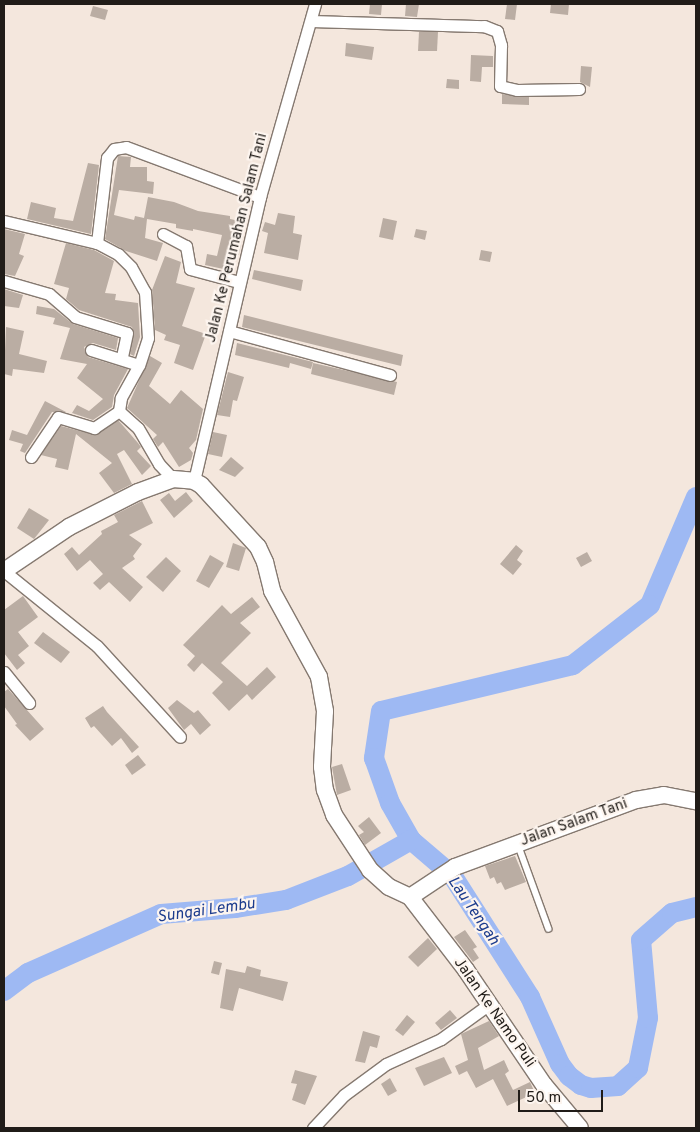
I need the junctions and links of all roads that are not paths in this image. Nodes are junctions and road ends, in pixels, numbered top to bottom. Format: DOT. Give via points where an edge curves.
graph roads {
  1 [pos="315,4"];
  2 [pos="311,21"];
  3 [pos="579,89"];
  4 [pos="260,197"];
  5 [pos="4,221"];
  6 [pos="164,234"];
  7 [pos="97,243"];
  8 [pos="4,281"];
  9 [pos="239,282"];
  10 [pos="230,331"];
  11 [pos="92,350"];
  12 [pos="122,357"];
  13 [pos="139,365"];
  14 [pos="390,375"];
  15 [pos="119,411"];
  16 [pos="31,457"];
  17 [pos="173,479"];
  18 [pos="194,481"];
  19 [pos="4,571"];
  20 [pos="4,672"];
  21 [pos="29,703"];
  22 [pos="180,737"];
  23 [pos="696,800"];
  24 [pos="518,843"];
  25 [pos="416,893"];
  26 [pos="549,929"];
  27 [pos="488,1005"];
  28 [pos="313,1128"];
  29 [pos="580,1128"];
  1 -- 2 [label="street, Jalan Ke Perumahan Salam Tani"];
  2 -- 3 [label="street" via="484,26 497,31 501,45 500,86 517,90"];
  2 -- 4 [label="street, Jalan Ke Perumahan Salam Tani"];
  4 -- 7 [label="street" via="126,147 114,149 107,158"];
  4 -- 9 [label="street, Jalan Ke Perumahan Salam Tani"];
  5 -- 7 [label="street"];
  6 -- 9 [label="street" via="186,246 190,269"];
  7 -- 13 [label="street" via="118,254 131,267 145,292 148,338"];
  8 -- 12 [label="street" via="50,294 75,317 127,333"];
  9 -- 10 [label="street, Jalan Ke Perumahan Salam Tani"];
  10 -- 14 [label="street"];
  10 -- 18 [label="street, Jalan Ke Perumahan Salam Tani"];
  11 -- 12 [label="street"];
  12 -- 13 [label="street"];
  13 -- 15 [label="street" via="121,398"];
  15 -- 16 [label="street" via="94,428 58,417"];
  15 -- 17 [label="street" via="138,428"];
  17 -- 18 [label="street"];
  17 -- 19 [label="street" via="138,492 69,527"];
  18 -- 25 [label="street" via="258,547 272,591 319,677 325,703 324,790 334,815 370,870 389,887"];
  19 -- 22 [label="street" via="97,646"];
  20 -- 21 [label="street"];
  23 -- 24 [label="street, Jalan Salam Tani" via="664,795 636,800"];
  24 -- 25 [label="street, Jalan Salam Tani" via="455,868"];
  24 -- 26 [label="lane"];
  25 -- 27 [label="street, Jalan Ke Namo Puli"];
  27 -- 28 [label="street" via="441,1040 386,1064 344,1095"];
  27 -- 29 [label="street, Jalan Ke Namo Puli" via="544,1085"];
}
